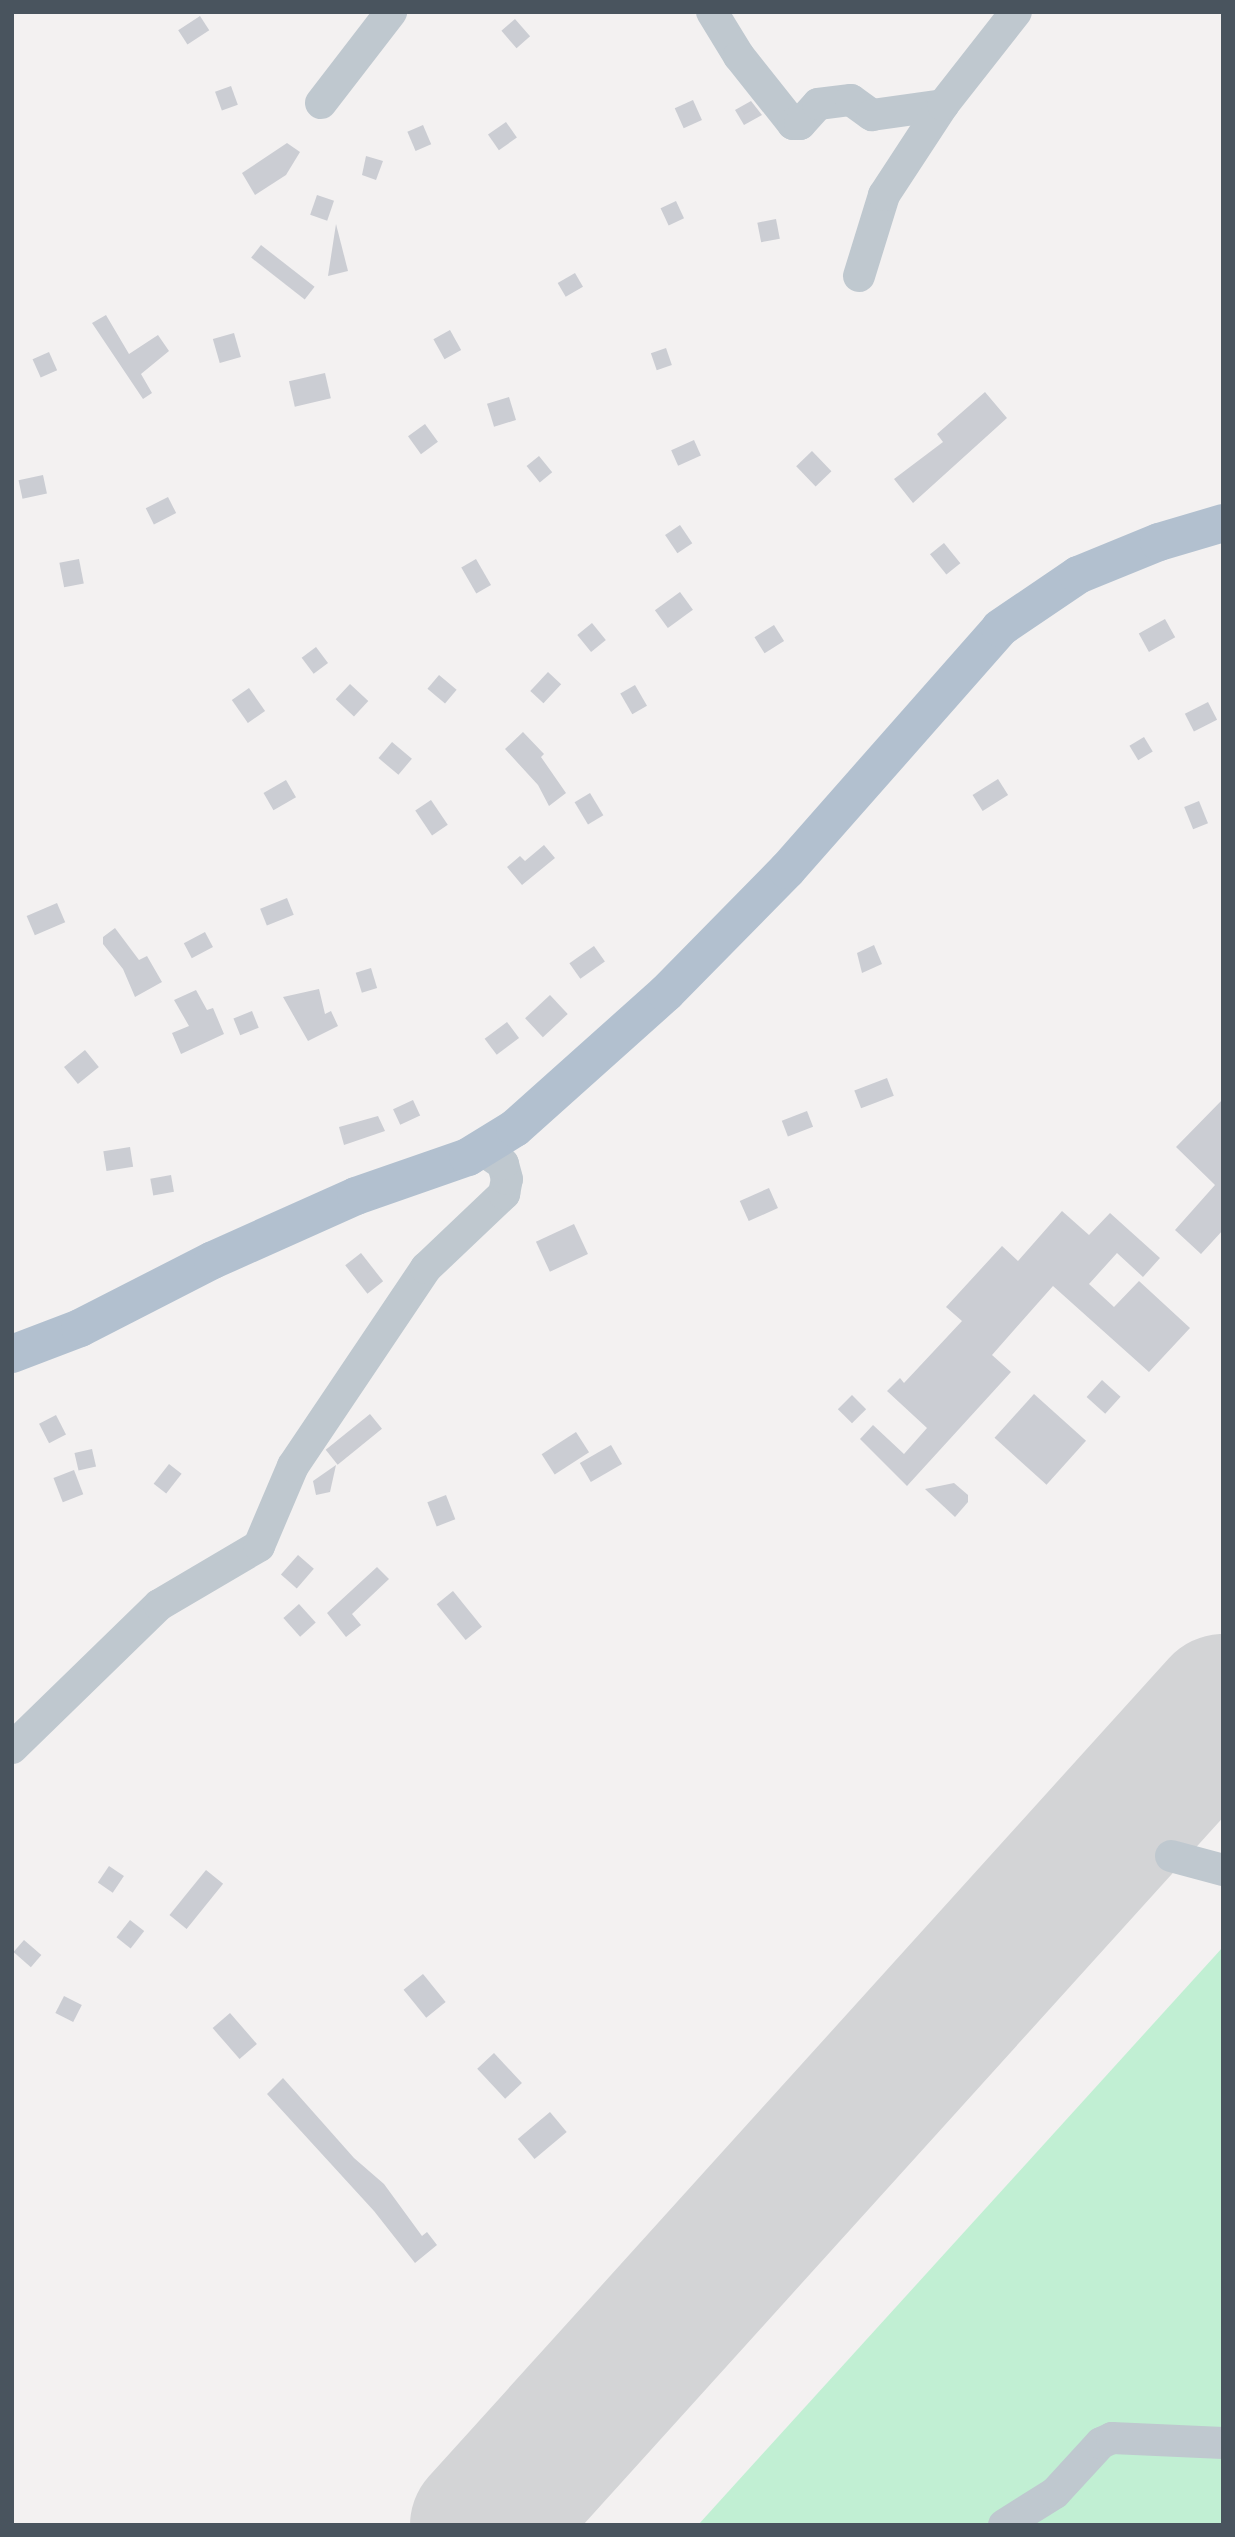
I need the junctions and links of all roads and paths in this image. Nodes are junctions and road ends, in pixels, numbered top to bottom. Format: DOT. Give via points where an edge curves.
graph roads {
  1 [pos="391,12"];
  2 [pos="712,12"];
  3 [pos="1016,12"];
  4 [pos="321,103"];
  5 [pos="943,105"];
  6 [pos="859,276"];
  7 [pos="1223,523"];
  8 [pos="482,1150"];
  9 [pos="12,1354"];
  10 [pos="12,1748"];
  11 [pos="1171,1856"];
  12 [pos="1223,1870"];
  13 [pos="1223,2443"];
  14 [pos="1004,2525"];
  1 -- 4 [label="street"];
  2 -- 5 [label="street" via="739,56 793,124 800,124 818,104 851,100 872,115"];
  3 -- 5 [label="street"];
  5 -- 6 [label="street" via="884,195"];
  7 -- 8 [label="main road" via="1159,542 1078,575 1007,621 787,870 666,993 515,1128"];
  8 -- 9 [label="main road" via="356,1196 213,1260 80,1328"];
  8 -- 10 [label="street" via="503,1164 505,1194 426,1268 293,1466 259,1546 159,1605"];
  11 -- 12 [label="street"];
  13 -- 14 [label="street" via="1112,2438 1055,2493"];
}
